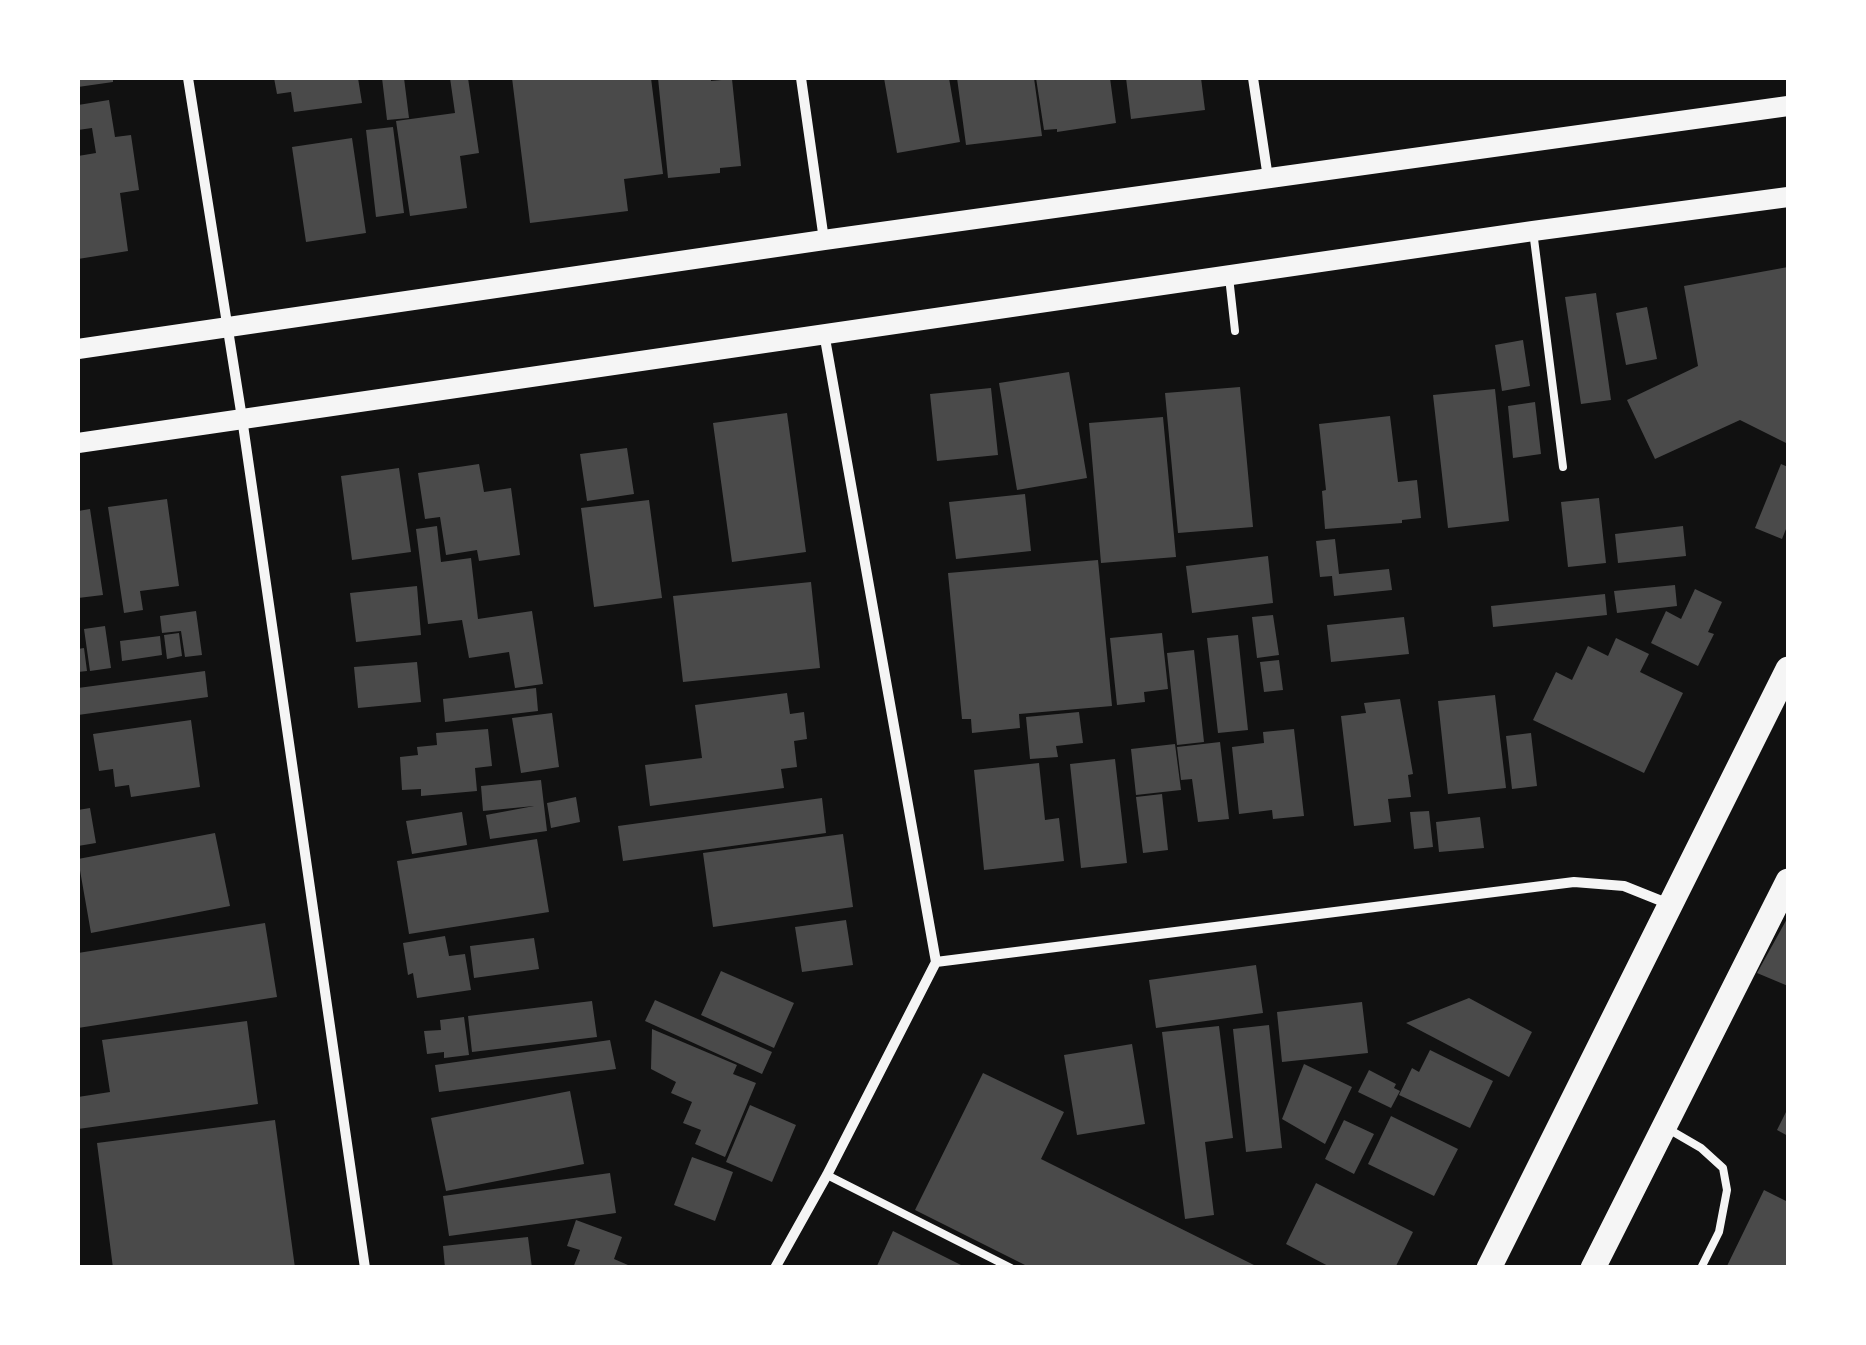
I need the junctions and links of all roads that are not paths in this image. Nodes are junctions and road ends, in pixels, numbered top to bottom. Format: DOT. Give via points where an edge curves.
graph roads {
  1 [pos="188,78"];
  2 [pos="801,78"];
  3 [pos="1253,78"];
  4 [pos="1788,106"];
  5 [pos="1268,178"];
  6 [pos="1788,198"];
  7 [pos="1533,231"];
  8 [pos="824,240"];
  9 [pos="1229,277"];
  10 [pos="226,329"];
  11 [pos="1235,330"];
  12 [pos="824,334"];
  13 [pos="78,349"];
  14 [pos="242,418"];
  15 [pos="78,443"];
  16 [pos="1562,467"];
  17 [pos="1788,669"];
  18 [pos="1788,881"];
  19 [pos="1670,904"];
  20 [pos="936,962"];
  21 [pos="1664,1126"];
  22 [pos="827,1175"];
  23 [pos="365,1268"];
  24 [pos="775,1268"];
  25 [pos="1011,1268"];
  26 [pos="1489,1268"];
  27 [pos="1593,1268"];
  28 [pos="1702,1268"];
  1 -- 10 [label="street"];
  2 -- 8 [label="street"];
  3 -- 5 [label="street"];
  4 -- 5 [label="main road"];
  5 -- 8 [label="main road"];
  6 -- 7 [label="main road"];
  7 -- 9 [label="main road"];
  7 -- 16 [label="lane"];
  8 -- 10 [label="main road"];
  9 -- 11 [label="lane"];
  9 -- 12 [label="main road"];
  10 -- 13 [label="main road"];
  10 -- 14 [label="street"];
  12 -- 14 [label="main road"];
  12 -- 20 [label="street"];
  14 -- 15 [label="main road"];
  14 -- 23 [label="street"];
  17 -- 19 [label="main road"];
  18 -- 21 [label="main road"];
  19 -- 20 [label="street" via="1624,886 1574,882"];
  19 -- 26 [label="main road"];
  20 -- 22 [label="street"];
  21 -- 27 [label="main road"];
  21 -- 28 [label="lane" via="1723,1168 1727,1190 1719,1232"];
  22 -- 24 [label="street"];
  22 -- 25 [label="lane"];
}
